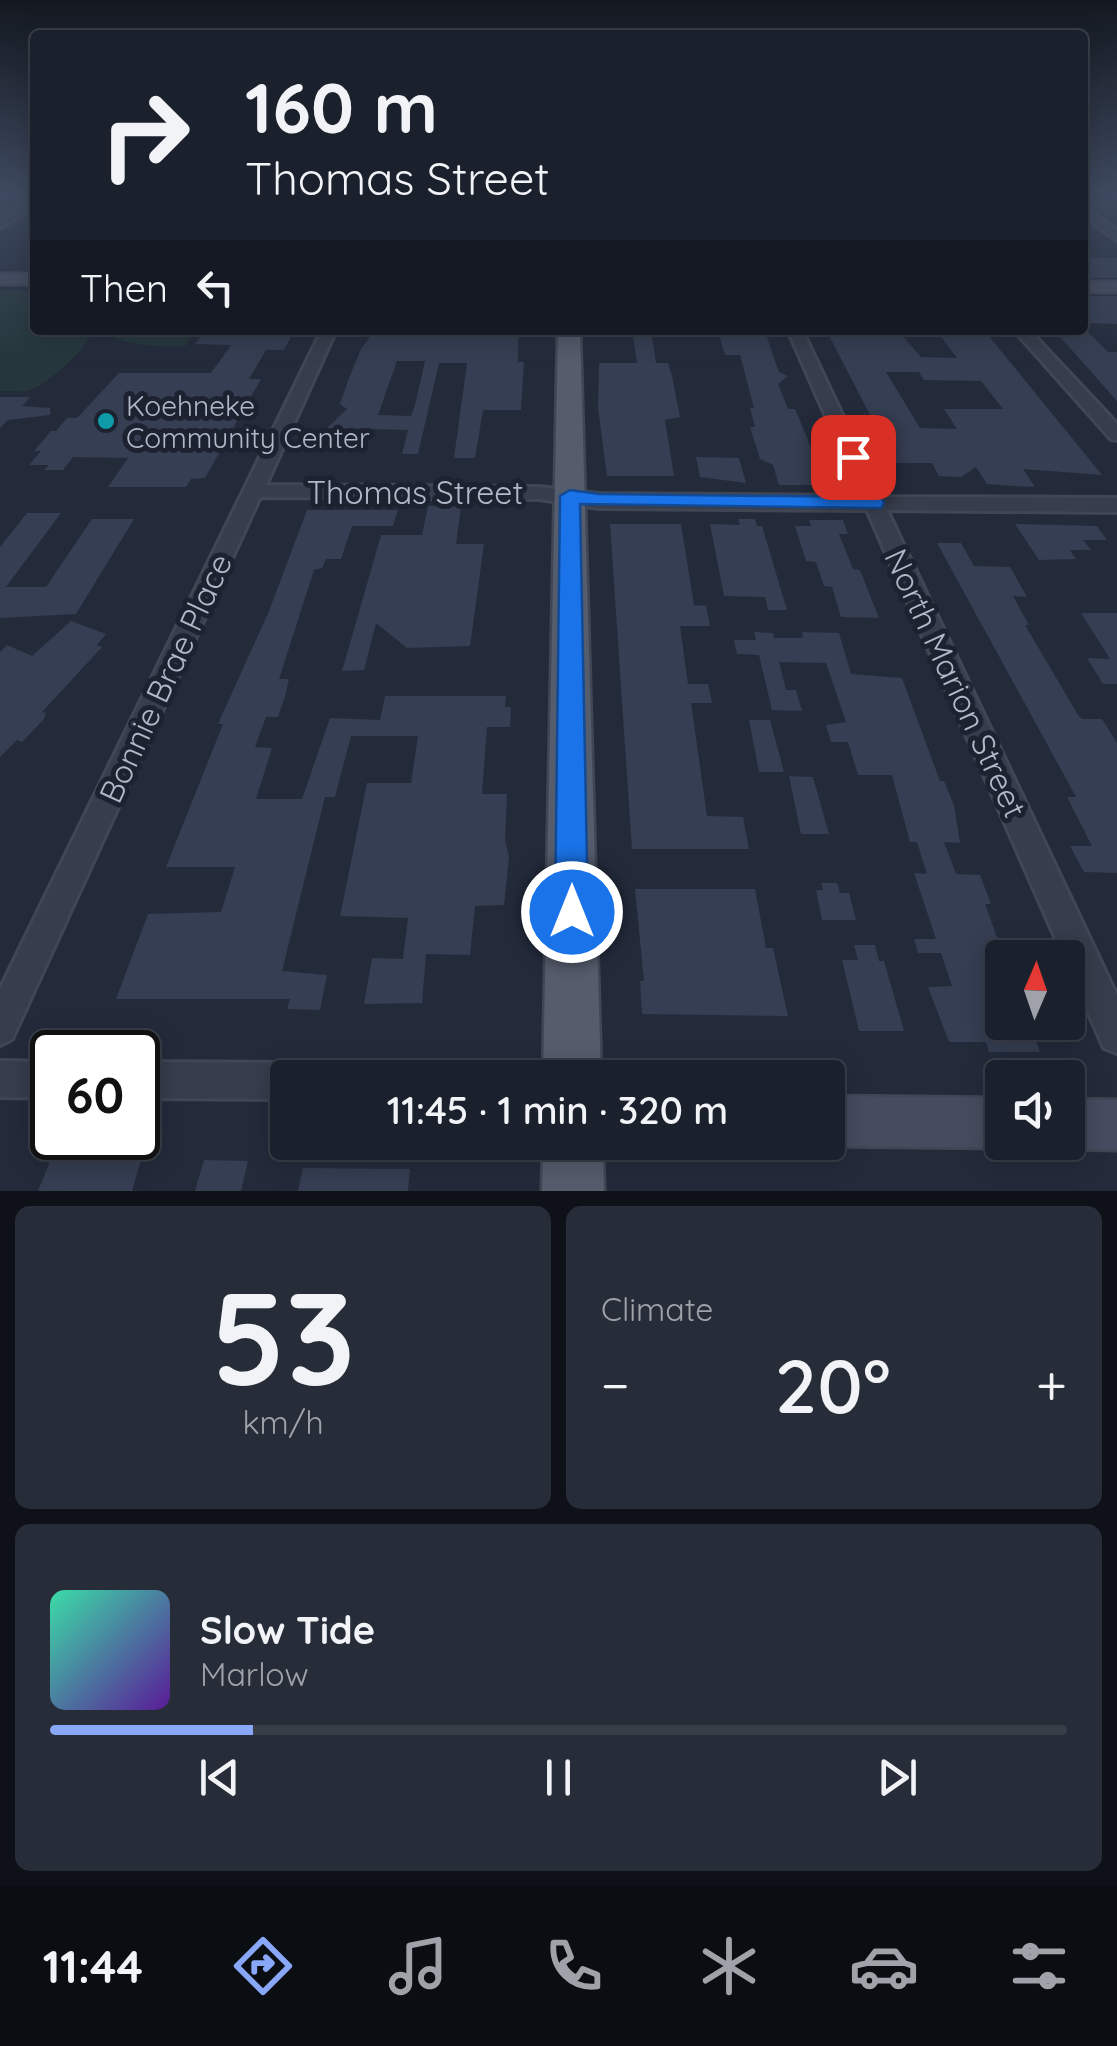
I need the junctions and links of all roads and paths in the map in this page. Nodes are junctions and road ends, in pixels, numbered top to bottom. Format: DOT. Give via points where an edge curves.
graph roads {
  1 [pos="0,279"];
  2 [pos="30,279"];
  3 [pos="1088,287"];
  4 [pos="1117,287"];
  5 [pos="327,335"];
  6 [pos="569,335"];
  7 [pos="797,335"];
  8 [pos="1026,335"];
  9 [pos="1117,434"];
  10 [pos="253,491"];
  11 [pos="555,495"];
  12 [pos="874,503"];
  13 [pos="1117,505"];
  14 [pos="0,1027"];
  15 [pos="1117,1035"];
  16 [pos="571,1060"];
  17 [pos="0,1079"];
  18 [pos="30,1080"];
  19 [pos="160,1080"];
  20 [pos="270,1081"];
  21 [pos="845,1121"];
  22 [pos="985,1124"];
  23 [pos="1085,1124"];
  24 [pos="1117,1125"];
  25 [pos="573,1160"];
  26 [pos="573,1191"];
  1 -- 2 [label="street"];
  3 -- 4 [label="street"];
  5 -- 10 [label="street, Bonnie Brae Place"];
  6 -- 11 [label="main road"];
  7 -- 12 [label="street, North Marion Street"];
  8 -- 9 [label="street"];
  10 -- 11 [label="street, Thomas Street"];
  10 -- 14 [label="street, Bonnie Brae Place"];
  11 -- 12 [label="street, Thomas Street"];
  11 -- 16 [label="main road"];
  12 -- 13 [label="street, Thomas Street"];
  12 -- 15 [label="street, North Marion Street"];
  17 -- 18 [label="street"];
  19 -- 20 [label="street"];
  21 -- 22 [label="street"];
  23 -- 24 [label="street"];
  25 -- 26 [label="main road"];
}
